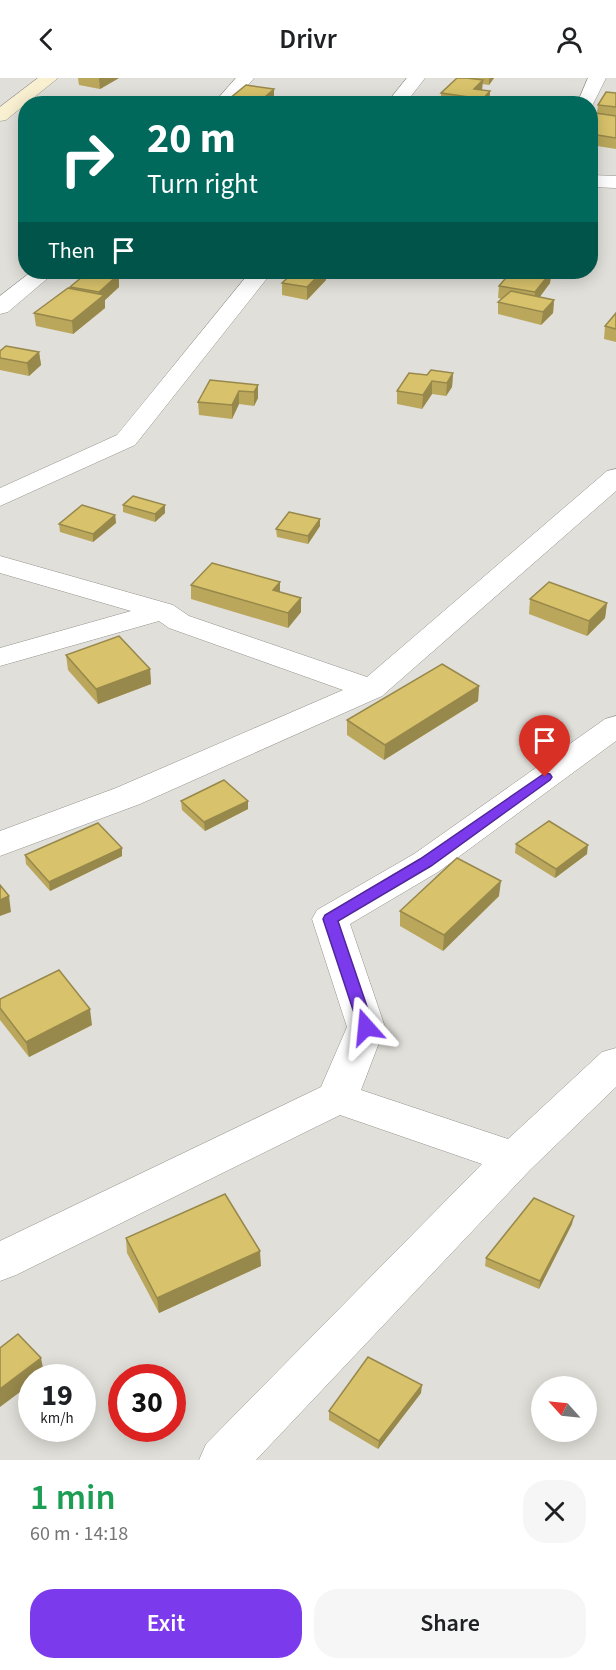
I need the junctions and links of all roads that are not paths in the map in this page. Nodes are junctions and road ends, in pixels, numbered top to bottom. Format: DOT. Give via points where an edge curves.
graph roads {
  1 [pos="49,78"];
  2 [pos="244,78"];
  3 [pos="416,78"];
  4 [pos="597,78"];
  5 [pos="26,96"];
  6 [pos="229,96"];
  7 [pos="401,96"];
  8 [pos="589,96"];
  9 [pos="18,102"];
  10 [pos="0,116"];
  11 [pos="598,181"];
  12 [pos="616,182"];
  13 [pos="35,279"];
  14 [pos="255,279"];
  15 [pos="0,307"];
  16 [pos="616,477"];
  17 [pos="0,498"];
  18 [pos="0,564"];
  19 [pos="163,611"];
  20 [pos="0,657"];
  21 [pos="371,689"];
  22 [pos="616,726"];
  23 [pos="0,844"];
  24 [pos="616,1063"];
  25 [pos="337,1098"];
  26 [pos="515,1158"];
  27 [pos="0,1262"];
  28 [pos="223,1460"];
  1 -- 5 [label="street"];
  2 -- 6 [label="street"];
  3 -- 7 [label="street"];
  4 -- 8 [label="street"];
  9 -- 10 [label="street"];
  11 -- 12 [label="street"];
  13 -- 15 [label="street"];
  14 -- 17 [label="street" via="126,440"];
  16 -- 21 [label="street"];
  18 -- 19 [label="street"];
  19 -- 20 [label="street"];
  19 -- 21 [label="street" via="179,622"];
  21 -- 23 [label="street" via="128,796"];
  22 -- 25 [label="street" via="426,863 330,919 366,1027"];
  24 -- 26 [label="street"];
  25 -- 26 [label="street"];
  25 -- 27 [label="street"];
  26 -- 28 [label="street"];
}
